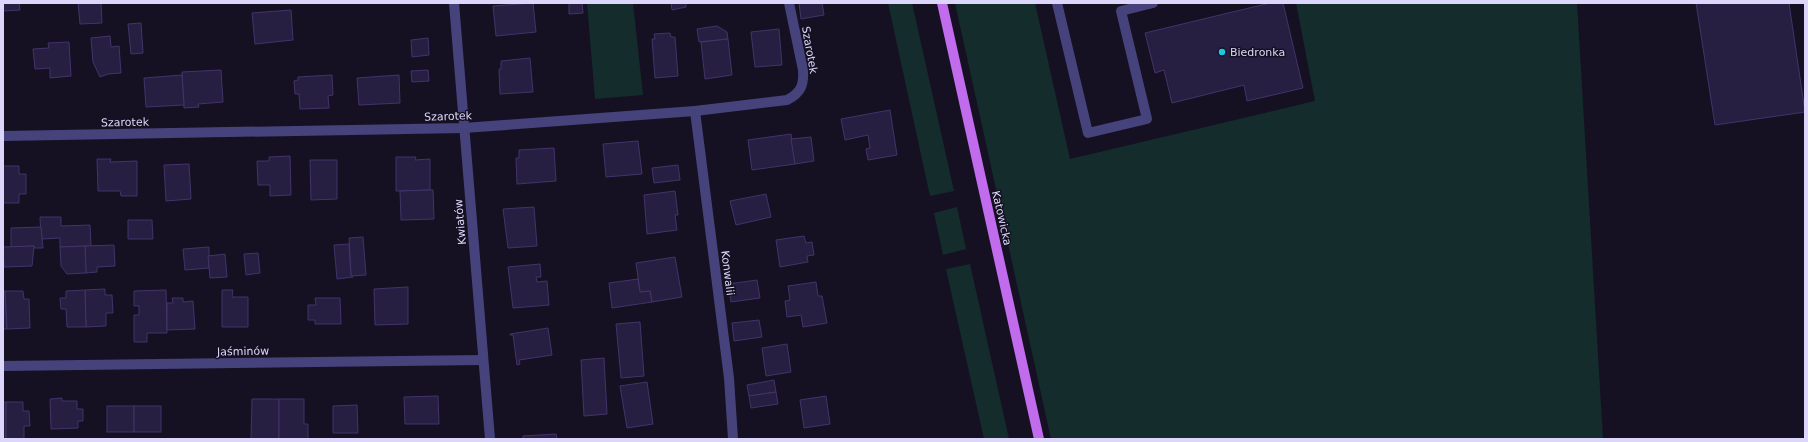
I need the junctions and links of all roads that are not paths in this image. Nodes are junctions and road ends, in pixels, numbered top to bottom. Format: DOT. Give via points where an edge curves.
graph roads {
  1 [pos="454,3"];
  2 [pos="789,3"];
  3 [pos="942,3"];
  4 [pos="1057,3"];
  5 [pos="1153,3"];
  6 [pos="1120,7"];
  7 [pos="695,111"];
  8 [pos="464,128"];
  9 [pos="3,136"];
  10 [pos="483,360"];
  11 [pos="3,366"];
  12 [pos="490,439"];
  13 [pos="733,439"];
  14 [pos="1039,439"];
  1 -- 8 [label="street, Kwiatów"];
  2 -- 7 [label="street, Szarotek" via="803,70 803,85 796,95 788,100"];
  3 -- 14 [label="main road, Katowicka"];
  4 -- 6 [label="street" via="1088,133 1147,119"];
  5 -- 6 [label="street"];
  7 -- 8 [label="street, Szarotek"];
  7 -- 13 [label="street, Konwalii" via="729,378"];
  8 -- 9 [label="street, Szarotek"];
  8 -- 10 [label="street, Kwiatów"];
  10 -- 11 [label="street, Jaśminów"];
  10 -- 12 [label="street, Kwiatów"];
}
